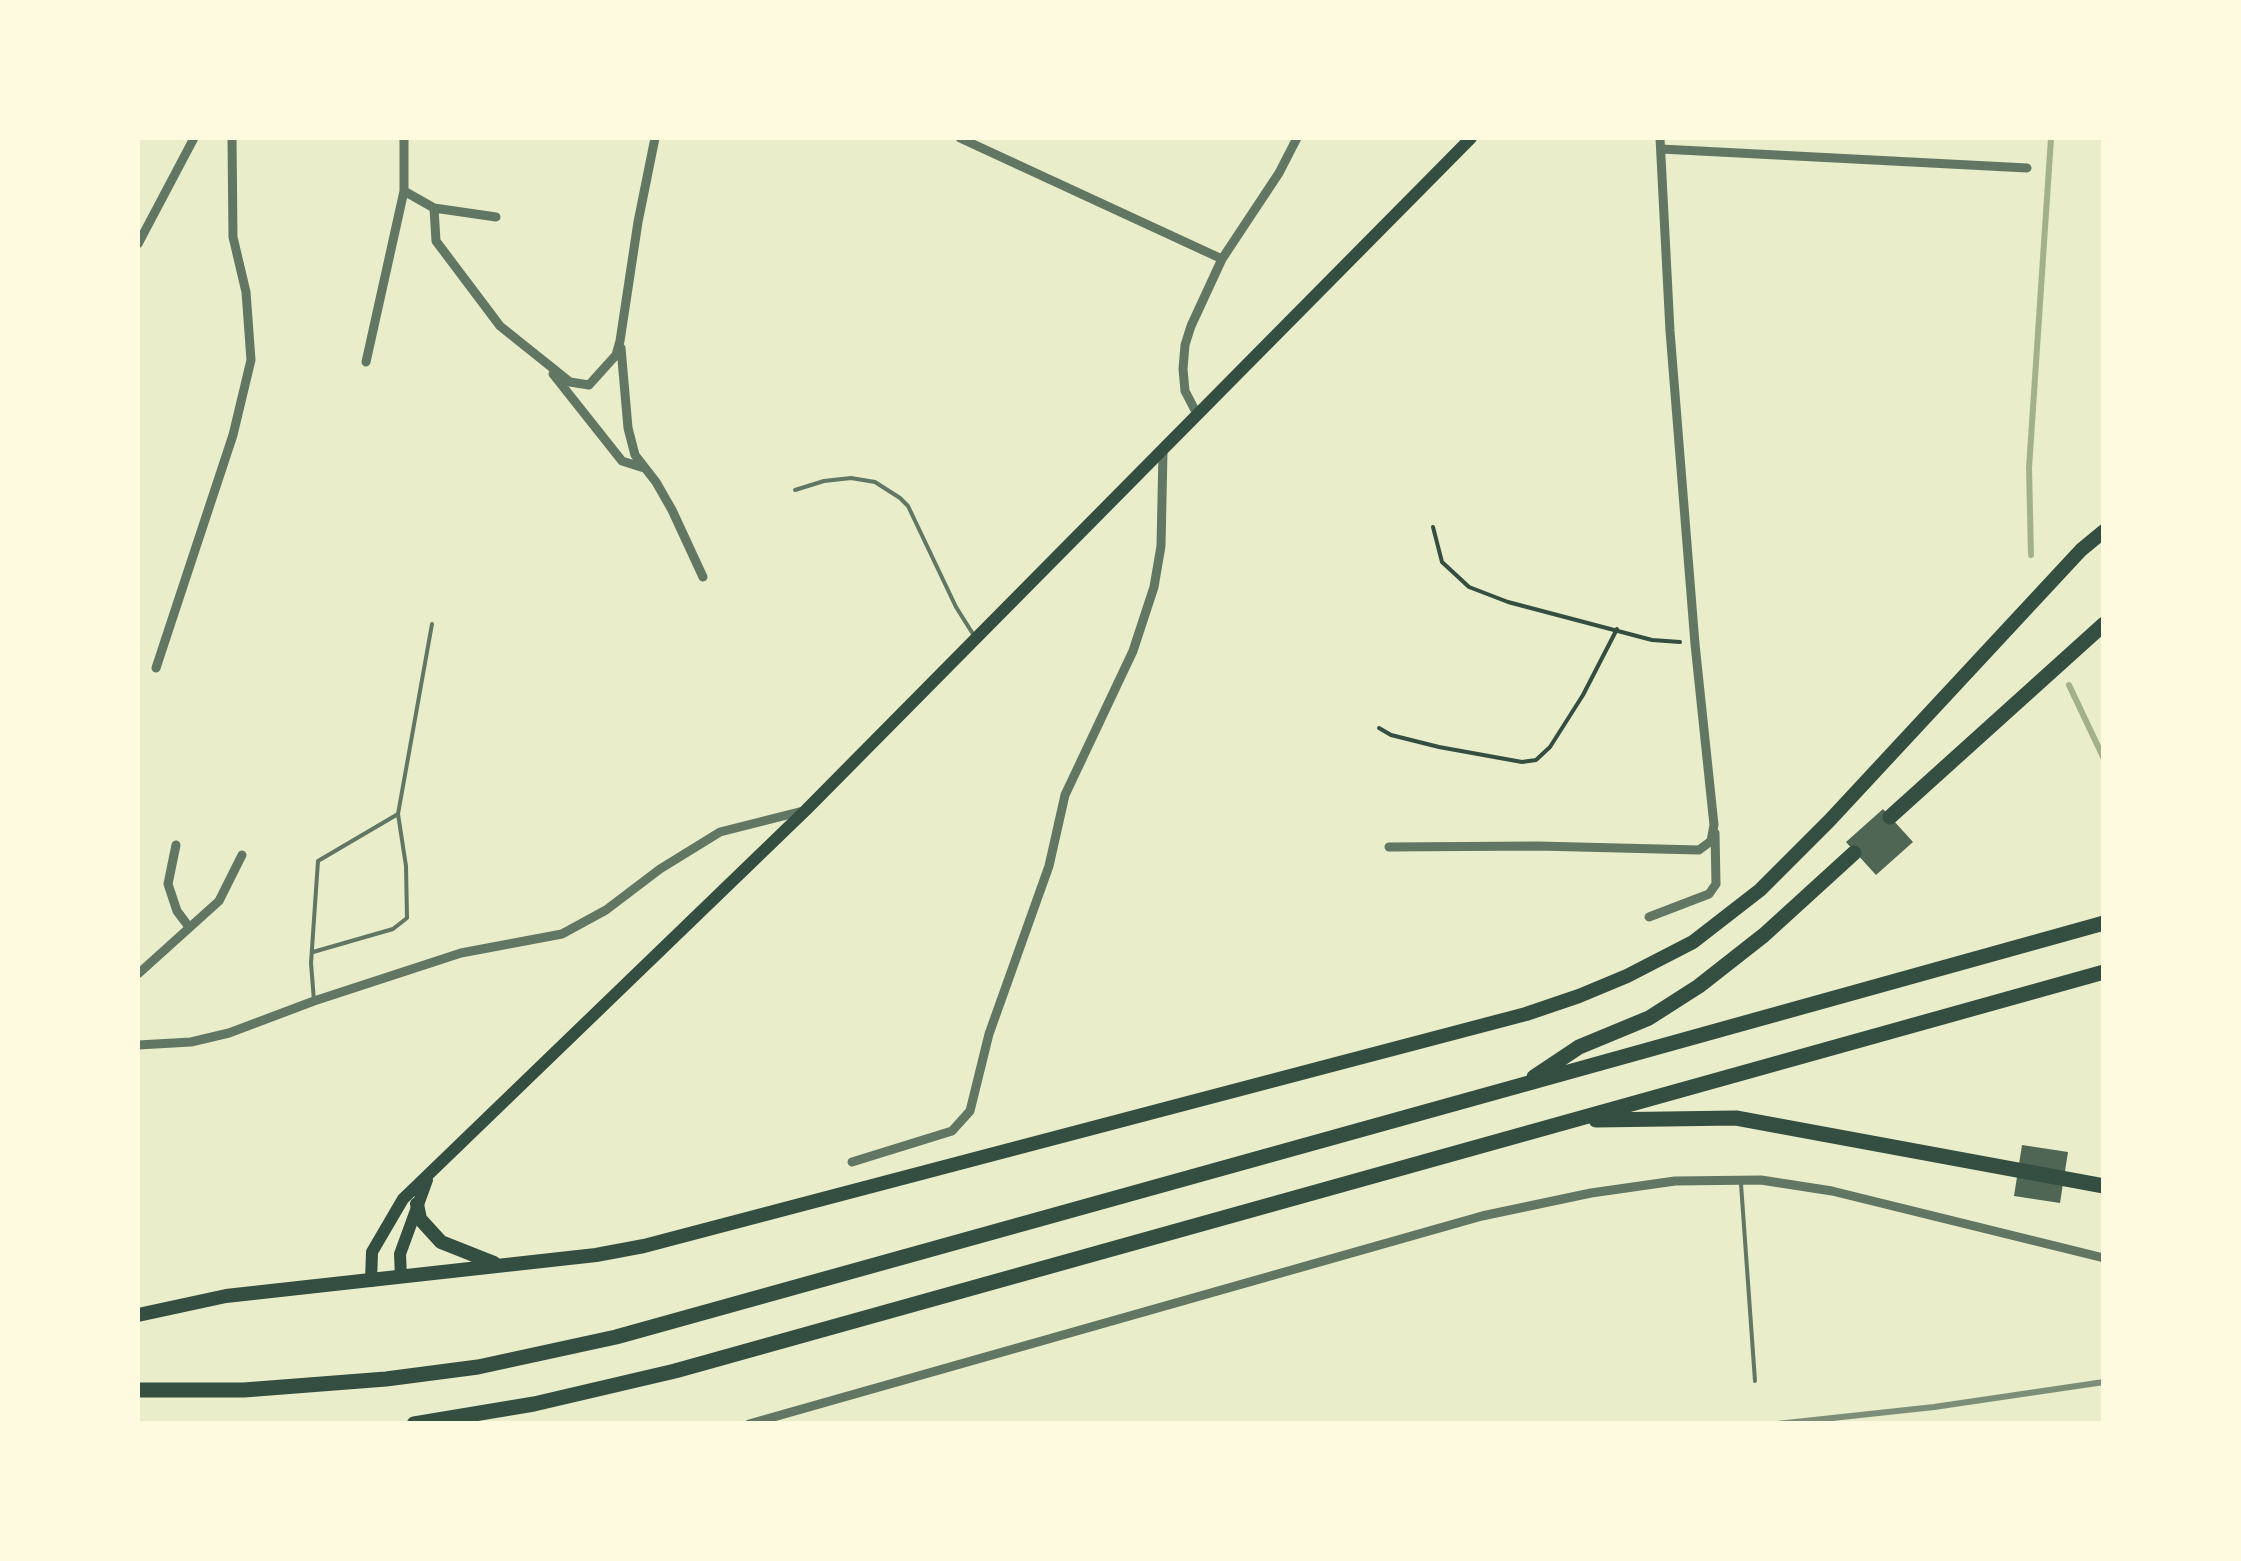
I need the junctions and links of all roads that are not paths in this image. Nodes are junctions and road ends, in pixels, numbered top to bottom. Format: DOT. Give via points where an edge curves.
graph roads {
  1 [pos="194,138"];
  2 [pos="232,138"];
  3 [pos="404,138"];
  4 [pos="655,138"];
  5 [pos="960,138"];
  6 [pos="1297,138"];
  7 [pos="1468,138"];
  8 [pos="1660,138"];
  9 [pos="1660,149"];
  10 [pos="2027,168"];
  11 [pos="404,191"];
  12 [pos="434,208"];
  13 [pos="496,217"];
  14 [pos="142,227"];
  15 [pos="138,244"];
  16 [pos="1222,259"];
  17 [pos="620,341"];
  18 [pos="366,362"];
  19 [pos="549,368"];
  20 [pos="1198,414"];
  21 [pos="1163,449"];
  22 [pos="645,468"];
  23 [pos="795,490"];
  24 [pos="2104,531"];
  25 [pos="703,577"];
  26 [pos="432,624"];
  27 [pos="2104,624"];
  28 [pos="976,638"];
  29 [pos="156,668"];
  30 [pos="806,810"];
  31 [pos="398,814"];
  32 [pos="1890,817"];
  33 [pos="1714,825"];
  34 [pos="176,845"];
  35 [pos="1389,847"];
  36 [pos="1854,852"];
  37 [pos="242,855"];
  38 [pos="1649,917"];
  39 [pos="2104,923"];
  40 [pos="189,927"];
  41 [pos="312,952"];
  42 [pos="2104,972"];
  43 [pos="138,974"];
  44 [pos="314,1000"];
  45 [pos="138,1044"];
  46 [pos="1523,1085"];
  47 [pos="1572,1120"];
  48 [pos="852,1162"];
  49 [pos="428,1177"];
  50 [pos="1740,1180"];
  51 [pos="2104,1186"];
  52 [pos="417,1204"];
  53 [pos="2104,1258"];
  54 [pos="505,1266"];
  55 [pos="400,1277"];
  56 [pos="371,1281"];
  57 [pos="138,1315"];
  58 [pos="1755,1382"];
  59 [pos="138,1390"];
  60 [pos="414,1424"];
  61 [pos="749,1424"];
  1 -- 14 [label="street"];
  2 -- 29 [label="street" via="234,237 251,360"];
  3 -- 11 [label="street"];
  4 -- 17 [label="street"];
  5 -- 16 [label="street"];
  6 -- 16 [label="street"];
  7 -- 20 [label="main road"];
  8 -- 9 [label="street"];
  9 -- 10 [label="street"];
  9 -- 33 [label="street"];
  11 -- 12 [label="street"];
  11 -- 18 [label="street"];
  12 -- 13 [label="street"];
  12 -- 19 [label="street" via="442,251 500,326"];
  14 -- 15 [label="street"];
  16 -- 20 [label="street" via="1185,344 1185,392"];
  17 -- 19 [label="street" via="589,385"];
  17 -- 22 [label="street" via="628,428"];
  19 -- 22 [label="street" via="622,461"];
  20 -- 21 [label="main road"];
  21 -- 28 [label="main road"];
  21 -- 48 [label="street" via="1154,588 1133,651 1065,795 1049,866 998,1006 970,1111 952,1131"];
  22 -- 25 [label="street"];
  23 -- 28 [label="lane" via="850,478 887,487 908,506"];
  24 -- 54 [label="main road" via="1760,890 1693,942 1627,976 1526,1014 740,1223 596,1256"];
  26 -- 31 [label="lane"];
  27 -- 32 [label="highway"];
  28 -- 30 [label="main road"];
  30 -- 44 [label="street" via="720,832 562,934 461,952"];
  30 -- 49 [label="main road"];
  31 -- 41 [label="lane" via="318,862"];
  31 -- 41 [label="lane" via="407,918 392,929"];
  33 -- 35 [label="street" via="1711,842 1700,850"];
  33 -- 38 [label="street" via="1716,884 1700,900"];
  34 -- 40 [label="street" via="168,884"];
  36 -- 46 [label="highway" via="1699,986 1649,1018 1580,1046"];
  37 -- 40 [label="street" via="219,901"];
  39 -- 46 [label="highway"];
  40 -- 43 [label="street"];
  41 -- 44 [label="lane"];
  42 -- 47 [label="highway"];
  44 -- 45 [label="street" via="229,1033"];
  46 -- 59 [label="highway" via="570,1348 354,1383"];
  47 -- 51 [label="highway" via="1736,1118"];
  47 -- 60 [label="highway" via="626,1384"];
  49 -- 52 [label="main road"];
  49 -- 56 [label="main road" via="402,1198 379,1235"];
  50 -- 53 [label="street" via="1832,1190"];
  50 -- 58 [label="lane"];
  50 -- 61 [label="street" via="1674,1181 1482,1216"];
  52 -- 54 [label="main road" via="428,1232 441,1242"];
  52 -- 55 [label="main road" via="400,1254"];
  54 -- 55 [label="main road"];
  55 -- 56 [label="main road"];
  56 -- 57 [label="main road" via="226,1296"];
}
